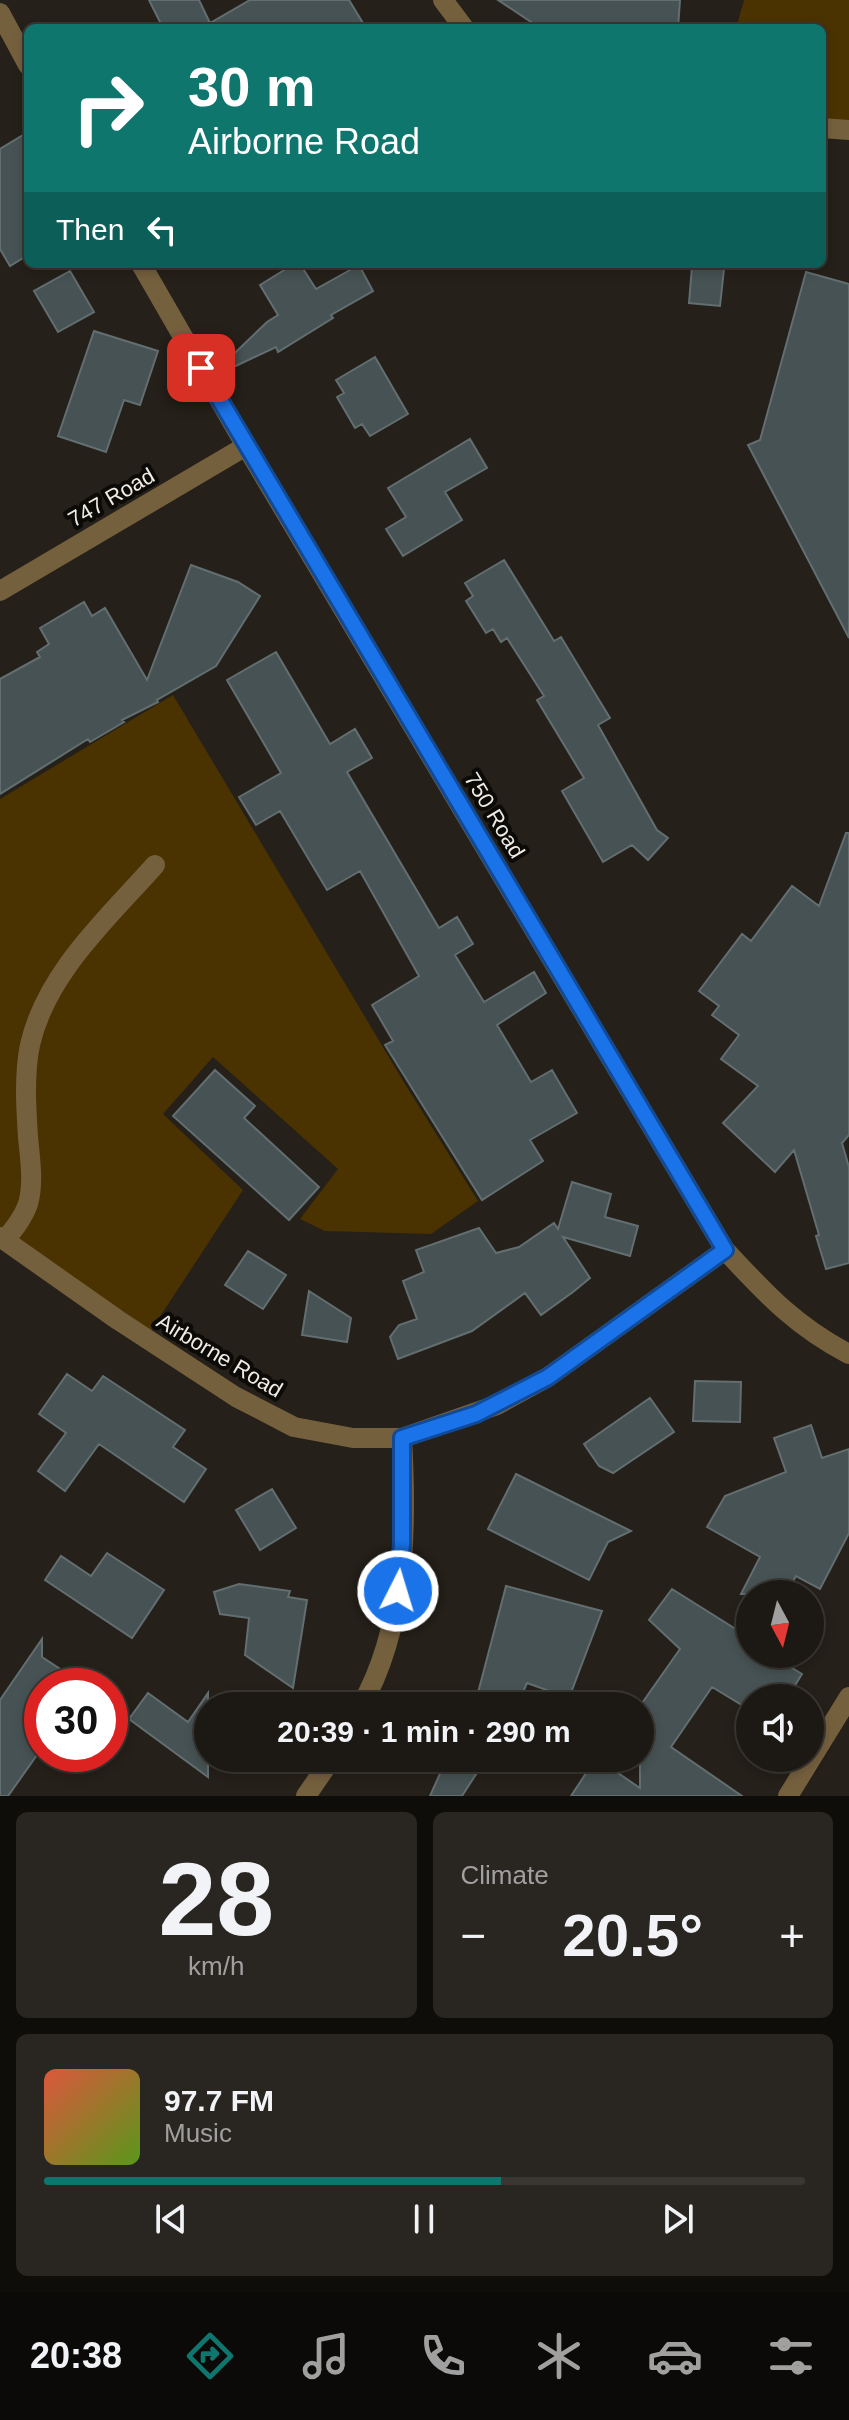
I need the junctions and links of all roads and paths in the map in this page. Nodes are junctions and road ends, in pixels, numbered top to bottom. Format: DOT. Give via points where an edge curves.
graph roads {
  1 [pos="443,0"];
  2 [pos="0,13"];
  3 [pos="461,24"];
  4 [pos="24,58"];
  5 [pos="826,128"];
  6 [pos="849,130"];
  7 [pos="143,268"];
  8 [pos="246,446"];
  9 [pos="0,591"];
  10 [pos="155,865"];
  11 [pos="2,1238"];
  12 [pos="725,1250"];
  13 [pos="849,1354"];
  14 [pos="402,1438"];
  15 [pos="369,1692"];
  16 [pos="849,1697"];
  17 [pos="322,1772"];
  18 [pos="306,1796"];
  19 [pos="788,1796"];
  1 -- 3 [label="street"];
  2 -- 4 [label="street"];
  5 -- 6 [label="street"];
  7 -- 8 [label="street, 750 Road"];
  8 -- 9 [label="street, 747 Road"];
  8 -- 12 [label="street, 750 Road"];
  10 -- 11 [label="street" via="71,961 42,1005 30,1046 26,1107 31,1185 20,1221"];
  11 -- 14 [label="street, Airborne Road" via="236,1397 294,1427 353,1438"];
  12 -- 13 [label="street, 750 Road" via="773,1303"];
  12 -- 14 [label="street, Airborne Road" via="548,1377 476,1414"];
  14 -- 15 [label="street" via="398,1591 390,1635"];
  16 -- 19 [label="street"];
  17 -- 18 [label="street"];
}
